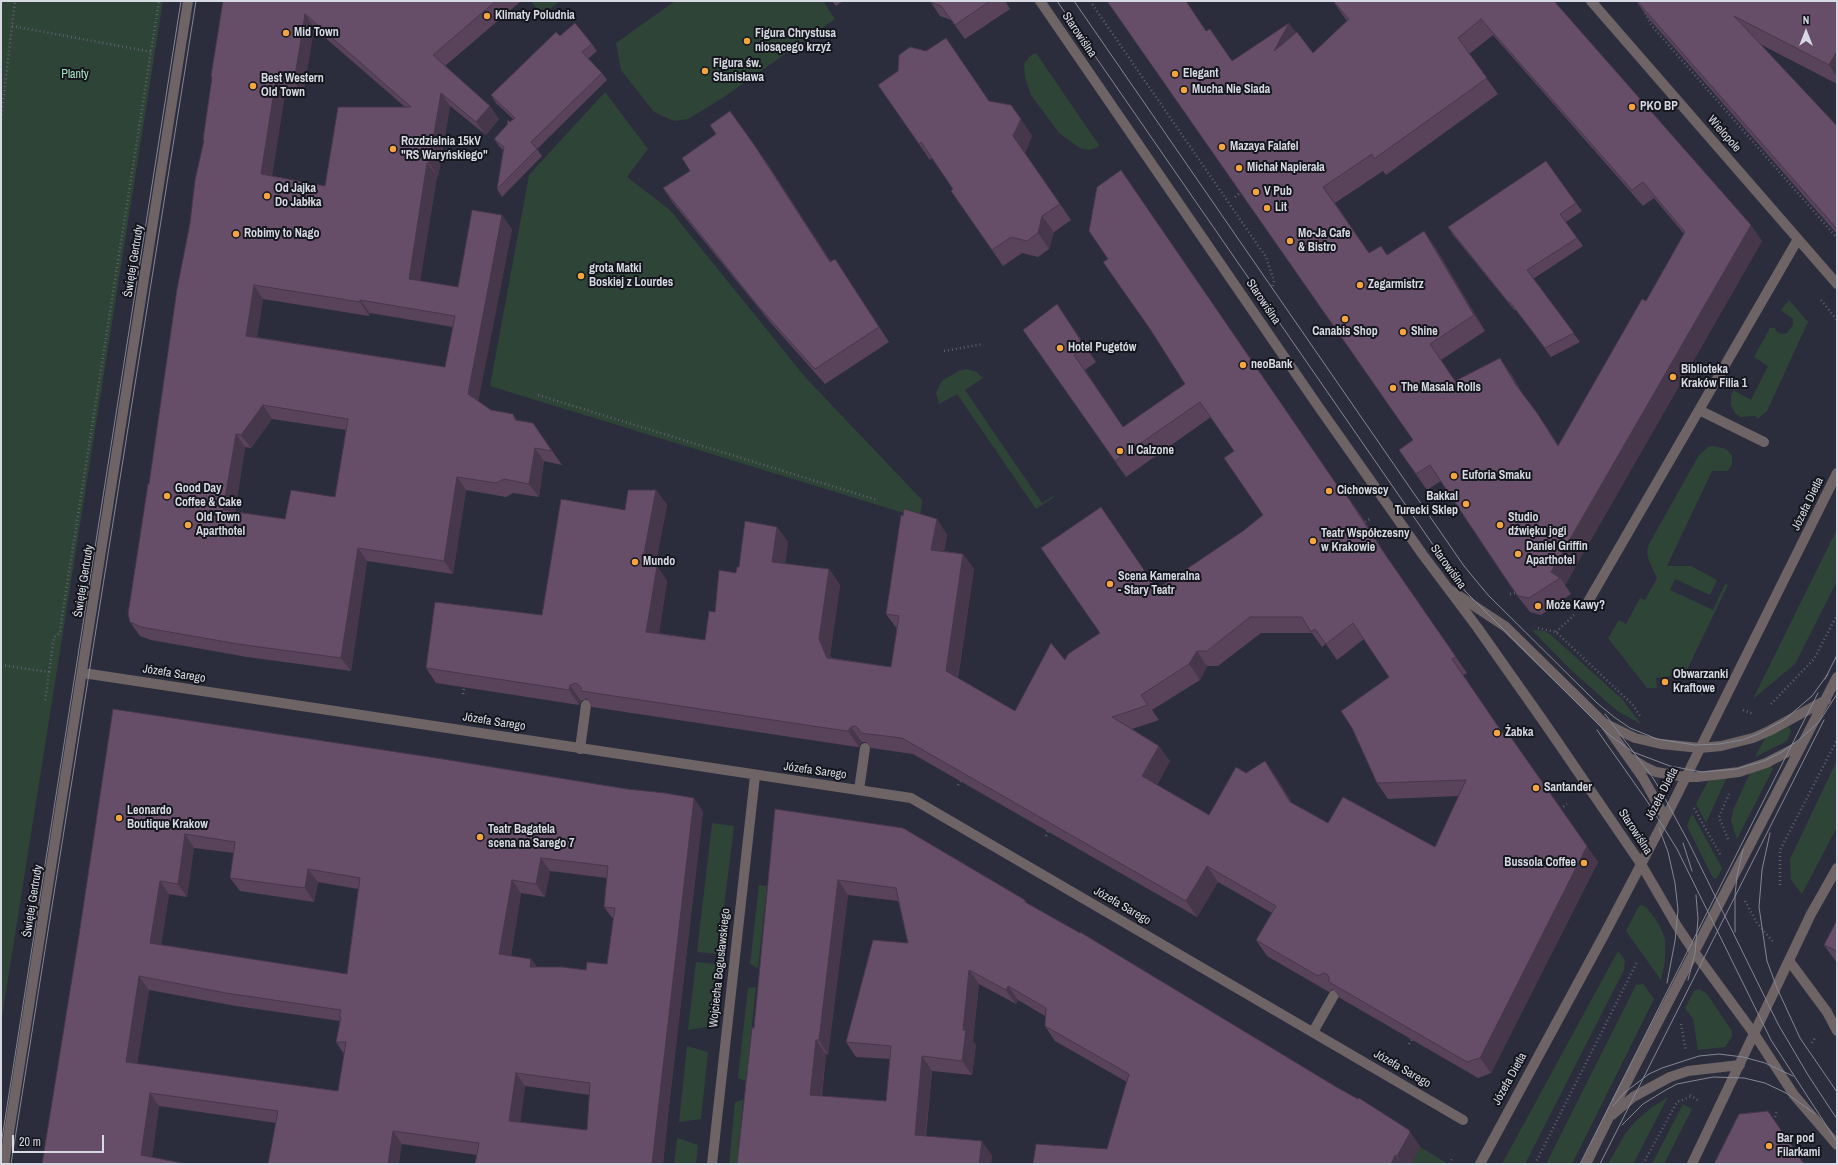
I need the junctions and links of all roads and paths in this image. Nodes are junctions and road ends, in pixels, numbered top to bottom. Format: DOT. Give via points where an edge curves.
graph roads {
  1 [pos="15,1"];
  2 [pos="158,1"];
  3 [pos="188,1"];
  4 [pos="1040,1"];
  5 [pos="1090,1"];
  6 [pos="1591,1"];
  7 [pos="1643,9"];
  8 [pos="12,26"];
  9 [pos="152,52"];
  10 [pos="1,119"];
  11 [pos="1241,192"];
  12 [pos="1235,197"];
  13 [pos="1837,238"];
  14 [pos="1798,239"];
  15 [pos="1837,284"];
  16 [pos="1272,287"];
  17 [pos="983,344"];
  18 [pos="944,350"];
  19 [pos="538,395"];
  20 [pos="1699,410"];
  21 [pos="1764,442"];
  22 [pos="1837,473"];
  23 [pos="878,500"];
  24 [pos="1370,519"];
  25 [pos="1365,522"];
  26 [pos="1447,588"];
  27 [pos="1515,593"];
  28 [pos="1510,594"];
  29 [pos="1589,600"];
  30 [pos="1837,615"];
  31 [pos="1566,623"];
  32 [pos="1556,632"];
  33 [pos="1,665"];
  34 [pos="49,672"];
  35 [pos="83,673"];
  36 [pos="1837,677"];
  37 [pos="464,688"];
  38 [pos="1691,688"];
  39 [pos="463,694"];
  40 [pos="1706,694"];
  41 [pos="1826,700"];
  42 [pos="45,702"];
  43 [pos="586,705"];
  44 [pos="1770,706"];
  45 [pos="1604,723"];
  46 [pos="1837,740"];
  47 [pos="1801,745"];
  48 [pos="865,748"];
  49 [pos="1700,748"];
  50 [pos="580,749"];
  51 [pos="1627,755"];
  52 [pos="755,776"];
  53 [pos="1685,777"];
  54 [pos="961,781"];
  55 [pos="958,785"];
  56 [pos="859,790"];
  57 [pos="1731,790"];
  58 [pos="1566,804"];
  59 [pos="1560,809"];
  60 [pos="1665,817"];
  61 [pos="1048,831"];
  62 [pos="1046,836"];
  63 [pos="1731,845"];
  64 [pos="1641,864"];
  65 [pos="1837,868"];
  66 [pos="1780,885"];
  67 [pos="1695,953"];
  68 [pos="1637,962"];
  69 [pos="1790,962"];
  70 [pos="1334,995"];
  71 [pos="1680,1018"];
  72 [pos="1837,1031"];
  73 [pos="1313,1032"];
  74 [pos="1817,1034"];
  75 [pos="1754,1035"];
  76 [pos="1412,1039"];
  77 [pos="1812,1043"];
  78 [pos="1409,1044"];
  79 [pos="1686,1051"];
  80 [pos="1740,1064"];
  81 [pos="1689,1090"];
  82 [pos="1690,1097"];
  83 [pos="1699,1101"];
  84 [pos="1778,1111"];
  85 [pos="1775,1117"];
  86 [pos="1609,1118"];
  87 [pos="1463,1120"];
  88 [pos="1837,1146"];
  89 [pos="1453,1157"];
  90 [pos="4,1164"];
  91 [pos="712,1164"];
  92 [pos="1450,1164"];
  93 [pos="1480,1164"];
  94 [pos="1535,1164"];
  95 [pos="1586,1164"];
  96 [pos="1643,1164"];
  97 [pos="1692,1164"];
  1 -- 8 [label="path"];
  2 -- 9 [label="path"];
  3 -- 35 [label="street, Świętej Gertrudy"];
  4 -- 26 [label="street, Starowiślna" via="1318,406"];
  5 -- 16 [label="path" via="1266,257 1274,281"];
  6 -- 14 [label="street, Wielopole"];
  7 -- 13 [label="path" via="1652,26"];
  8 -- 9 [label="path"];
  8 -- 10 [label="path"];
  9 -- 34 [label="path" via="62,623 60,633 54,638"];
  11 -- 12 [label="path"];
  14 -- 15 [label="street, Wielopole"];
  14 -- 20 [label="street"];
  17 -- 18 [label="path"];
  19 -- 23 [label="path"];
  20 -- 21 [label="street"];
  20 -- 29 [label="street"];
  22 -- 49 [label="street, Józefa Dietla"];
  24 -- 25 [label="path"];
  26 -- 45 [label="street" via="1506,627"];
  26 -- 64 [label="street, Starowiślna" via="1555,737"];
  27 -- 28 [label="path"];
  30 -- 44 [label="path" via="1814,659"];
  31 -- 32 [label="path"];
  33 -- 34 [label="path"];
  34 -- 42 [label="path"];
  35 -- 50 [label="street, Józefa Sarego"];
  35 -- 90 [label="street, Świętej Gertrudy"];
  36 -- 41 [label="street"];
  37 -- 39 [label="path"];
  38 -- 40 [label="path"];
  41 -- 47 [label="street"];
  41 -- 49 [label="street" via="1783,725 1753,738"];
  43 -- 50 [label="street"];
  45 -- 49 [label="street" via="1635,738"];
  45 -- 51 [label="street"];
  46 -- 66 [label="path" via="1780,850"];
  47 -- 53 [label="street" via="1766,763 1739,772"];
  47 -- 67 [label="street"];
  48 -- 56 [label="street"];
  49 -- 53 [label="street, Józefa Dietla"];
  50 -- 52 [label="street, Józefa Sarego"];
  51 -- 53 [label="street" via="1648,769"];
  51 -- 60 [label="street"];
  52 -- 56 [label="street, Józefa Sarego"];
  52 -- 91 [label="street, Wojciecha Bogusławskiego"];
  53 -- 60 [label="street, Józefa Dietla"];
  54 -- 55 [label="path"];
  56 -- 73 [label="street, Józefa Sarego" via="911,798"];
  57 -- 63 [label="path" via="1719,817"];
  58 -- 59 [label="path"];
  60 -- 64 [label="street, Józefa Dietla"];
  61 -- 62 [label="path"];
  64 -- 67 [label="street, Starowiślna"];
  64 -- 93 [label="street, Józefa Dietla"];
  65 -- 69 [label="street" via="1811,914"];
  67 -- 75 [label="street, Starowiślna"];
  67 -- 86 [label="street"];
  68 -- 94 [label="path"];
  69 -- 72 [label="street" via="1827,1012"];
  69 -- 75 [label="street"];
  70 -- 73 [label="street"];
  71 -- 79 [label="path"];
  73 -- 87 [label="street, Józefa Sarego"];
  74 -- 77 [label="path"];
  75 -- 80 [label="street"];
  75 -- 88 [label="street, Starowiślna" via="1794,1095"];
  76 -- 78 [label="path"];
  80 -- 86 [label="street" via="1688,1071 1670,1077 1633,1097"];
  80 -- 97 [label="street"];
  81 -- 82 [label="path"];
  82 -- 83 [label="path"];
  82 -- 96 [label="path" via="1677,1102"];
  84 -- 85 [label="path"];
  86 -- 95 [label="street"];
  89 -- 92 [label="path"];
}
